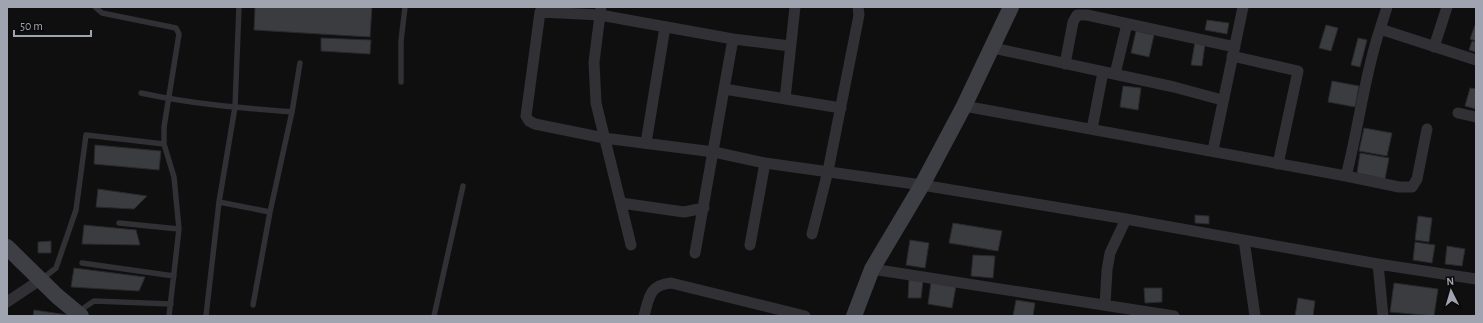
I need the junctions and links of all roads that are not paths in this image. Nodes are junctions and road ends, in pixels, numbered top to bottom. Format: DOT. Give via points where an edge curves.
graph roads {
  1 [pos="95,7"];
  2 [pos="239,7"];
  3 [pos="405,7"];
  4 [pos="795,7"];
  5 [pos="858,7"];
  6 [pos="1011,7"];
  7 [pos="1243,7"];
  8 [pos="1387,7"];
  9 [pos="1447,7"];
  10 [pos="601,11"];
  11 [pos="1127,24"];
  12 [pos="665,27"];
  13 [pos="1380,29"];
  14 [pos="733,39"];
  15 [pos="790,46"];
  16 [pos="1434,47"];
  17 [pos="993,48"];
  18 [pos="1234,52"];
  19 [pos="1476,60"];
  20 [pos="300,63"];
  21 [pos="1065,64"];
  22 [pos="1103,72"];
  23 [pos="1115,74"];
  24 [pos="401,82"];
  25 [pos="724,89"];
  26 [pos="141,93"];
  27 [pos="168,99"];
  28 [pos="785,99"];
  29 [pos="1222,100"];
  30 [pos="964,106"];
  31 [pos="235,107"];
  32 [pos="841,108"];
  33 [pos="292,112"];
  34 [pos="1458,113"];
  35 [pos="1476,117"];
  36 [pos="1092,129"];
  37 [pos="1427,129"];
  38 [pos="604,138"];
  39 [pos="646,143"];
  40 [pos="164,144"];
  41 [pos="1213,150"];
  42 [pos="714,152"];
  43 [pos="765,163"];
  44 [pos="1278,164"];
  45 [pos="828,171"];
  46 [pos="1346,176"];
  47 [pos="922,185"];
  48 [pos="463,186"];
  49 [pos="219,202"];
  50 [pos="621,203"];
  51 [pos="704,208"];
  52 [pos="270,212"];
  53 [pos="1126,219"];
  54 [pos="119,223"];
  55 [pos="178,229"];
  56 [pos="812,234"];
  57 [pos="1244,240"];
  58 [pos="631,245"];
  59 [pos="750,245"];
  60 [pos="7,247"];
  61 [pos="695,253"];
  62 [pos="82,263"];
  63 [pos="1378,264"];
  64 [pos="872,269"];
  65 [pos="174,276"];
  66 [pos="1476,279"];
  67 [pos="40,280"];
  68 [pos="7,302"];
  69 [pos="170,304"];
  70 [pos="254,305"];
  71 [pos="1105,305"];
  72 [pos="80,315"];
  73 [pos="169,316"];
  74 [pos="206,316"];
  75 [pos="434,316"];
  76 [pos="644,316"];
  77 [pos="806,316"];
  78 [pos="854,316"];
  79 [pos="1174,316"];
  80 [pos="1255,316"];
  81 [pos="1384,316"];
  1 -- 27 [label="lane" via="102,13 176,28 179,34"];
  2 -- 31 [label="lane"];
  3 -- 24 [label="lane" via="401,41"];
  4 -- 15 [label="street"];
  5 -- 32 [label="street" via="859,15"];
  6 -- 17 [label="street"];
  7 -- 18 [label="street"];
  8 -- 13 [label="street"];
  9 -- 16 [label="street"];
  10 -- 12 [label="street"];
  10 -- 38 [label="street" via="594,62 596,103"];
  10 -- 38 [label="street" via="540,12 526,116 535,124"];
  11 -- 18 [label="street"];
  11 -- 21 [label="street" via="1077,15 1073,22"];
  11 -- 23 [label="street"];
  12 -- 14 [label="street"];
  12 -- 39 [label="street"];
  13 -- 16 [label="street"];
  13 -- 46 [label="street" via="1373,50"];
  14 -- 15 [label="street"];
  14 -- 25 [label="street"];
  15 -- 28 [label="street"];
  16 -- 19 [label="street"];
  17 -- 21 [label="street"];
  17 -- 30 [label="street"];
  18 -- 29 [label="street"];
  18 -- 44 [label="street" via="1298,71"];
  20 -- 33 [label="lane"];
  21 -- 22 [label="street"];
  22 -- 23 [label="street"];
  22 -- 36 [label="street"];
  23 -- 29 [label="street"];
  25 -- 28 [label="street"];
  25 -- 42 [label="street"];
  26 -- 27 [label="lane"];
  27 -- 31 [label="lane"];
  27 -- 40 [label="lane"];
  28 -- 32 [label="street"];
  29 -- 41 [label="street"];
  30 -- 36 [label="street"];
  30 -- 47 [label="street"];
  31 -- 33 [label="lane"];
  31 -- 49 [label="lane"];
  32 -- 45 [label="street"];
  33 -- 52 [label="lane"];
  34 -- 35 [label="street"];
  36 -- 41 [label="street"];
  37 -- 46 [label="street" via="1417,179 1412,187 1399,187"];
  38 -- 39 [label="street"];
  38 -- 50 [label="street"];
  39 -- 42 [label="street"];
  40 -- 55 [label="lane" via="174,177"];
  40 -- 67 [label="lane" via="86,135 76,210 56,268"];
  41 -- 44 [label="street"];
  42 -- 43 [label="street"];
  42 -- 51 [label="street"];
  43 -- 45 [label="street"];
  43 -- 59 [label="street"];
  44 -- 46 [label="street"];
  45 -- 47 [label="street"];
  45 -- 56 [label="street"];
  47 -- 53 [label="street"];
  47 -- 64 [label="street"];
  48 -- 75 [label="lane"];
  49 -- 52 [label="lane"];
  49 -- 74 [label="lane"];
  50 -- 51 [label="street" via="684,212"];
  50 -- 58 [label="street"];
  51 -- 61 [label="street"];
  52 -- 70 [label="lane"];
  53 -- 57 [label="street"];
  53 -- 71 [label="street" via="1110,254"];
  54 -- 55 [label="lane"];
  55 -- 65 [label="lane"];
  57 -- 63 [label="street"];
  57 -- 80 [label="street"];
  60 -- 67 [label="street"];
  62 -- 65 [label="lane"];
  63 -- 66 [label="street"];
  63 -- 81 [label="street"];
  64 -- 71 [label="street"];
  64 -- 78 [label="street"];
  65 -- 69 [label="lane"];
  67 -- 68 [label="street"];
  67 -- 72 [label="street"];
  69 -- 72 [label="lane" via="94,301 85,307"];
  69 -- 73 [label="lane"];
  71 -- 79 [label="street"];
  76 -- 77 [label="street" via="654,288 671,284"];
}
